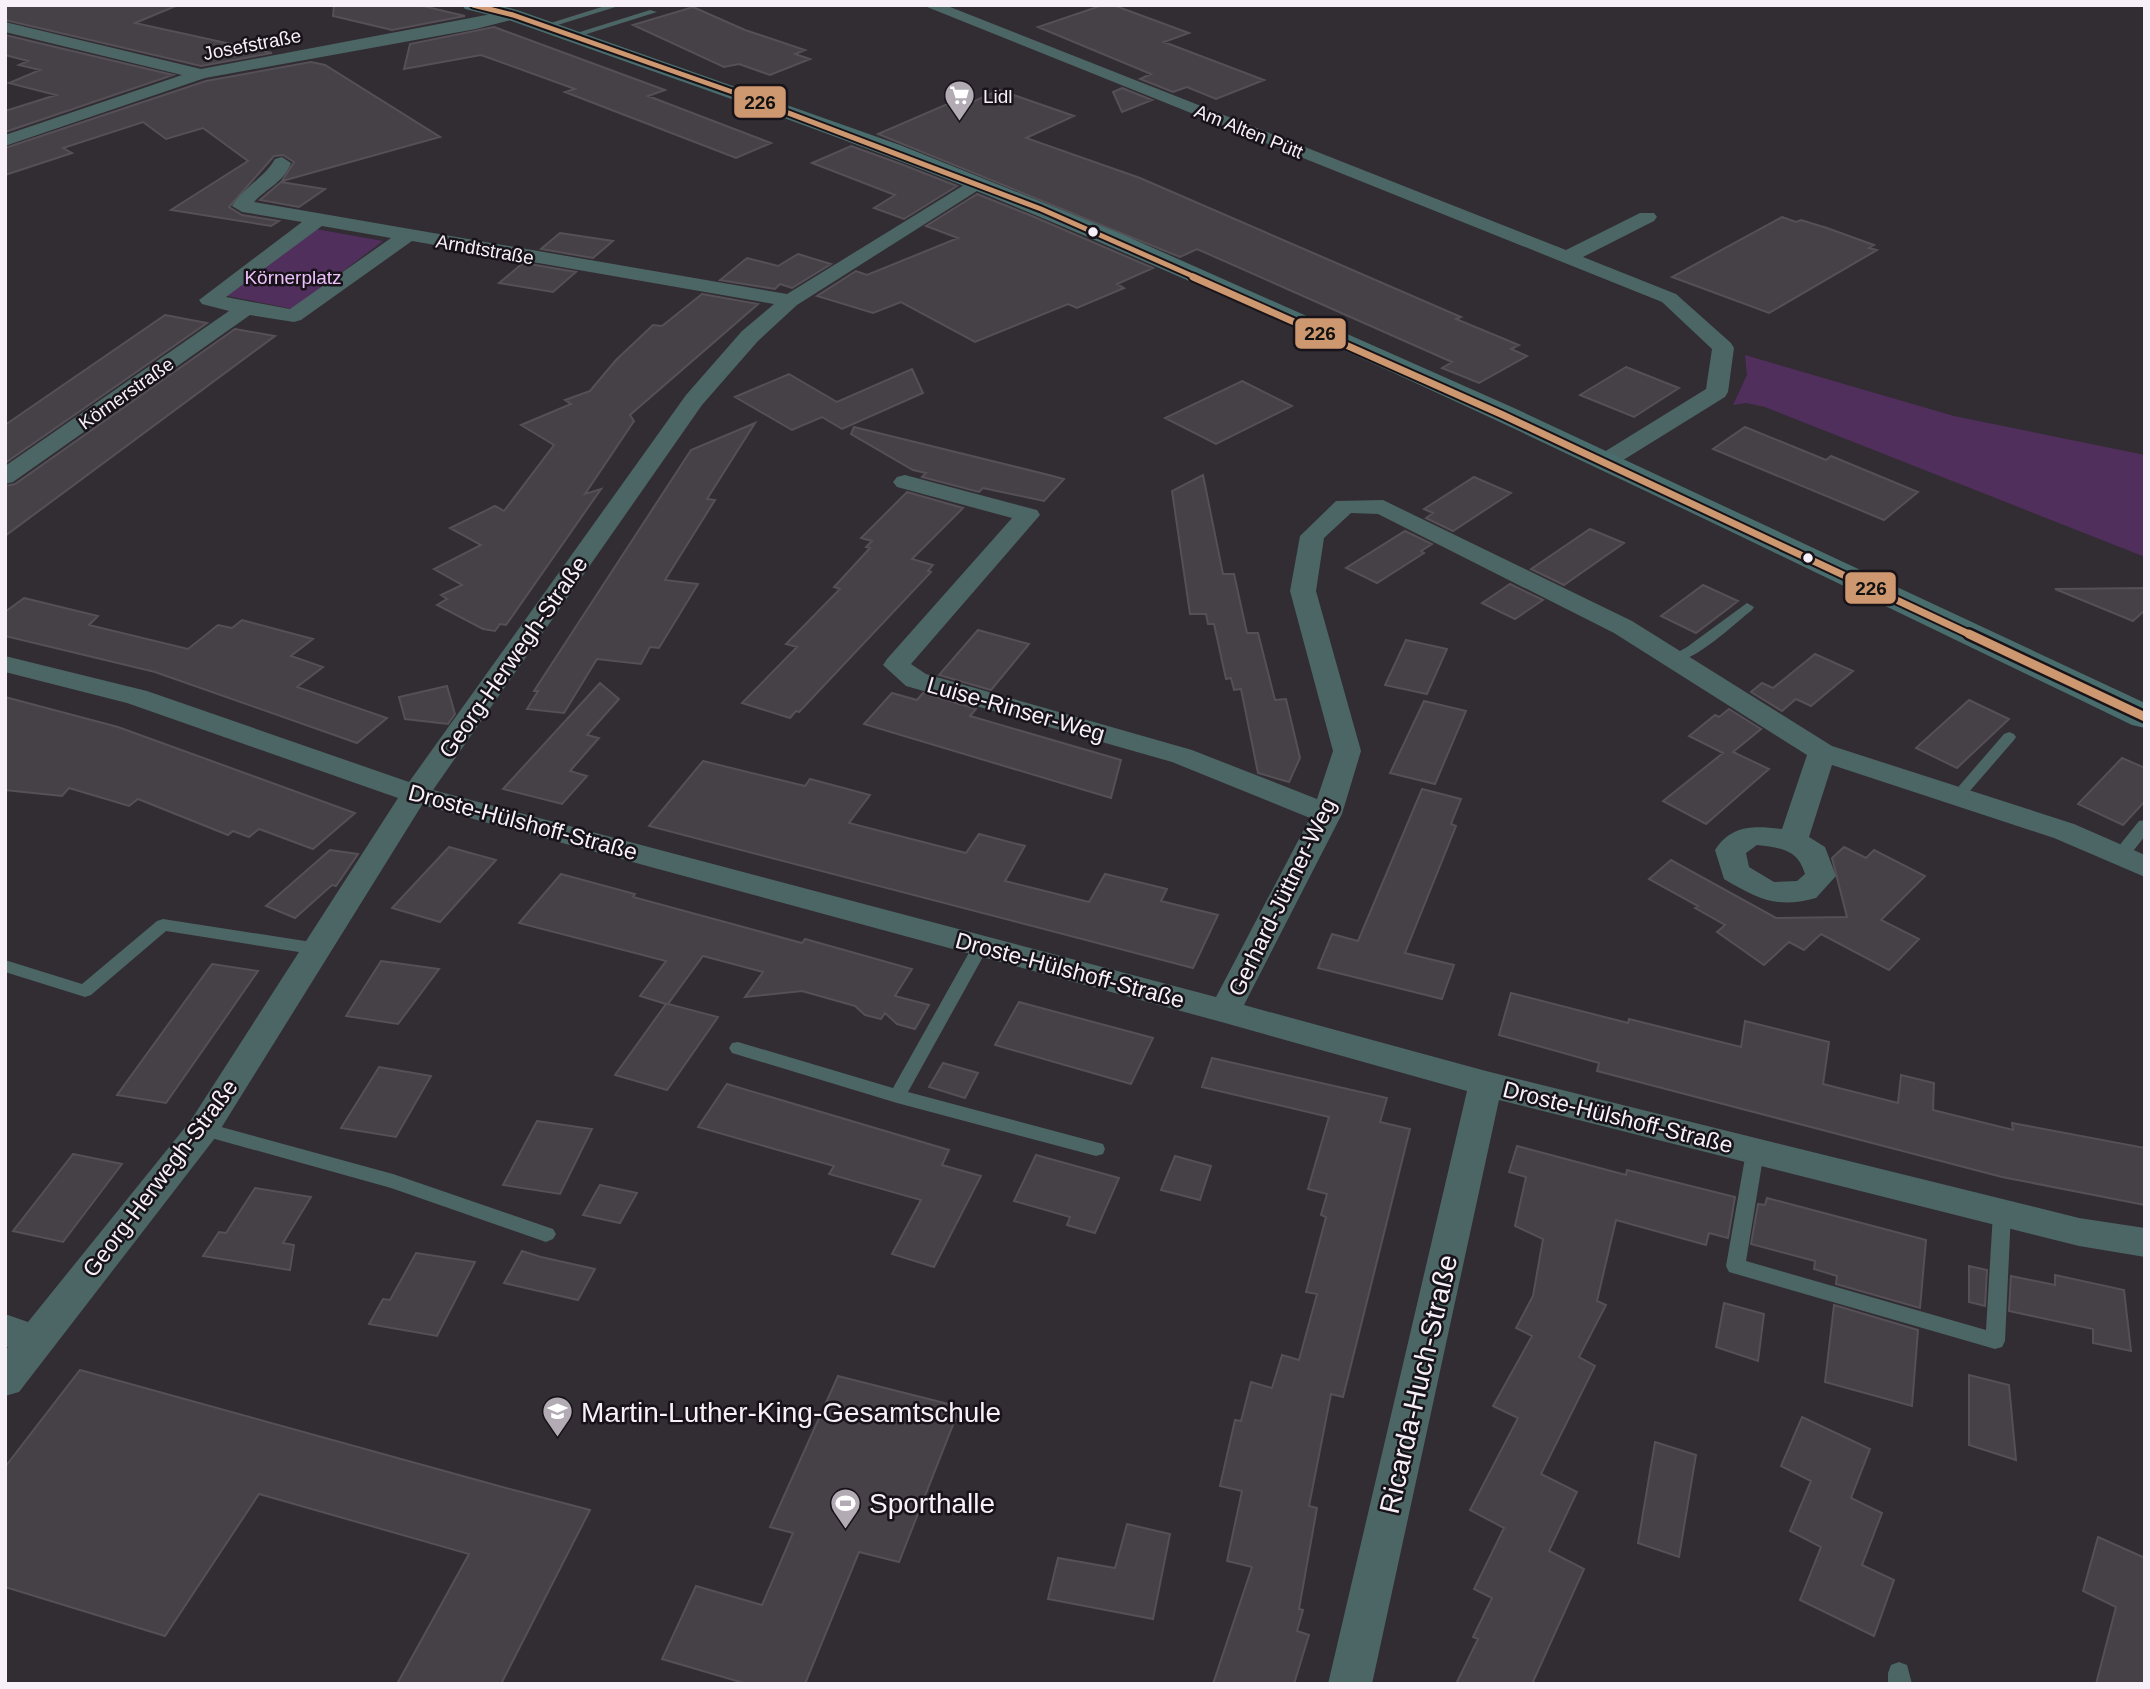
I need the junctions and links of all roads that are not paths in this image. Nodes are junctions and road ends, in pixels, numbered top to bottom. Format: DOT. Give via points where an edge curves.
graph roads {
  1 [pos="472,5"];
  2 [pos="618,5"];
  3 [pos="930,5"];
  4 [pos="653,12"];
  5 [pos="513,15"];
  6 [pos="545,26"];
  7 [pos="5,27"];
  8 [pos="571,36"];
  9 [pos="201,74"];
  10 [pos="5,141"];
  11 [pos="282,163"];
  12 [pos="979,184"];
  13 [pos="1647,217"];
  14 [pos="317,220"];
  15 [pos="407,236"];
  16 [pos="1568,257"];
  17 [pos="790,301"];
  18 [pos="246,308"];
  19 [pos="1604,461"];
  20 [pos="5,477"];
  21 [pos="905,482"];
  22 [pos="1747,607"];
  23 [pos="1673,659"];
  24 [pos="5,664"];
  25 [pos="2145,717"];
  26 [pos="2009,737"];
  27 [pos="1822,752"];
  28 [pos="415,794"];
  29 [pos="1958,796"];
  30 [pos="1327,814"];
  31 [pos="2145,825"];
  32 [pos="1793,839"];
  33 [pos="2132,861"];
  34 [pos="981,946"];
  35 [pos="318,948"];
  36 [pos="5,966"];
  37 [pos="1225,1011"];
  38 [pos="738,1048"];
  39 [pos="1486,1084"];
  40 [pos="897,1096"];
  41 [pos="203,1129"];
  42 [pos="1096,1149"];
  43 [pos="1755,1152"];
  44 [pos="2002,1213"];
  45 [pos="546,1234"];
  46 [pos="2145,1243"];
  47 [pos="20,1335"];
  48 [pos="5,1380"];
  49 [pos="1350,1684"];
  1 -- 5 [label="main road"];
  2 -- 6 [label="lane"];
  3 -- 16 [label="street, Am Alten Pütt"];
  4 -- 8 [label="lane"];
  5 -- 6 [label="main road"];
  5 -- 9 [label="street, Josefstraße"];
  6 -- 8 [label="main road"];
  7 -- 9 [label="street"];
  8 -- 12 [label="main road"];
  9 -- 10 [label="street, Josefstraße"];
  11 -- 14 [label="street, Arndtstraße" via="280,171 246,195 242,206"];
  12 -- 17 [label="street, Georg-Herwegh-Straße"];
  12 -- 19 [label="main road" via="1114,239"];
  13 -- 16 [label="street"];
  14 -- 15 [label="street, Arndtstraße"];
  14 -- 18 [label="street" via="209,300"];
  15 -- 17 [label="street, Arndtstraße"];
  15 -- 18 [label="street" via="294,316"];
  16 -- 19 [label="street, Am Alten Pütt" via="1669,298 1723,348 1717,391"];
  17 -- 28 [label="street, Georg-Herwegh-Straße" via="750,337 694,400"];
  18 -- 20 [label="street, Körnerstraße"];
  19 -- 25 [label="main road"];
  21 -- 30 [label="street, Luise-Rinser-Weg" via="1028,515 896,665 916,680 1182,756"];
  22 -- 23 [label="lane" via="1692,650"];
  23 -- 27 [label="street, Gerhard-Jüttner-Weg"];
  23 -- 30 [label="street, Gerhard-Jüttner-Weg" via="1623,627 1383,507 1345,506 1312,536 1303,591 1348,751"];
  24 -- 28 [label="street, Droste-Hülshoff-Straße" via="137,697"];
  26 -- 29 [label="lane"];
  27 -- 29 [label="street, Gerhard-Jüttner-Weg"];
  27 -- 32 [label="street"];
  28 -- 34 [label="street, Droste-Hülshoff-Straße"];
  28 -- 35 [label="street, Georg-Herwegh-Straße"];
  29 -- 33 [label="street, Gerhard-Jüttner-Weg" via="2064,831"];
  30 -- 37 [label="street, Gerhard-Jüttner-Weg"];
  31 -- 33 [label="lane"];
  34 -- 37 [label="street, Droste-Hülshoff-Straße"];
  34 -- 40 [label="lane"];
  35 -- 36 [label="lane" via="163,925 85,991"];
  35 -- 41 [label="street, Georg-Herwegh-Straße"];
  37 -- 39 [label="street, Droste-Hülshoff-Straße"];
  38 -- 40 [label="lane"];
  39 -- 43 [label="street, Droste-Hülshoff-Straße"];
  39 -- 49 [label="street, Ricarda-Huch-Straße"];
  40 -- 42 [label="lane"];
  41 -- 45 [label="lane" via="393,1181"];
  41 -- 47 [label="street, Georg-Herwegh-Straße"];
  43 -- 44 [label="street, Droste-Hülshoff-Straße"];
  43 -- 44 [label="lane" via="1736,1266 1996,1340"];
  44 -- 46 [label="street, Droste-Hülshoff-Straße"];
  47 -- 48 [label="street, Georg-Herwegh-Straße"];
}
